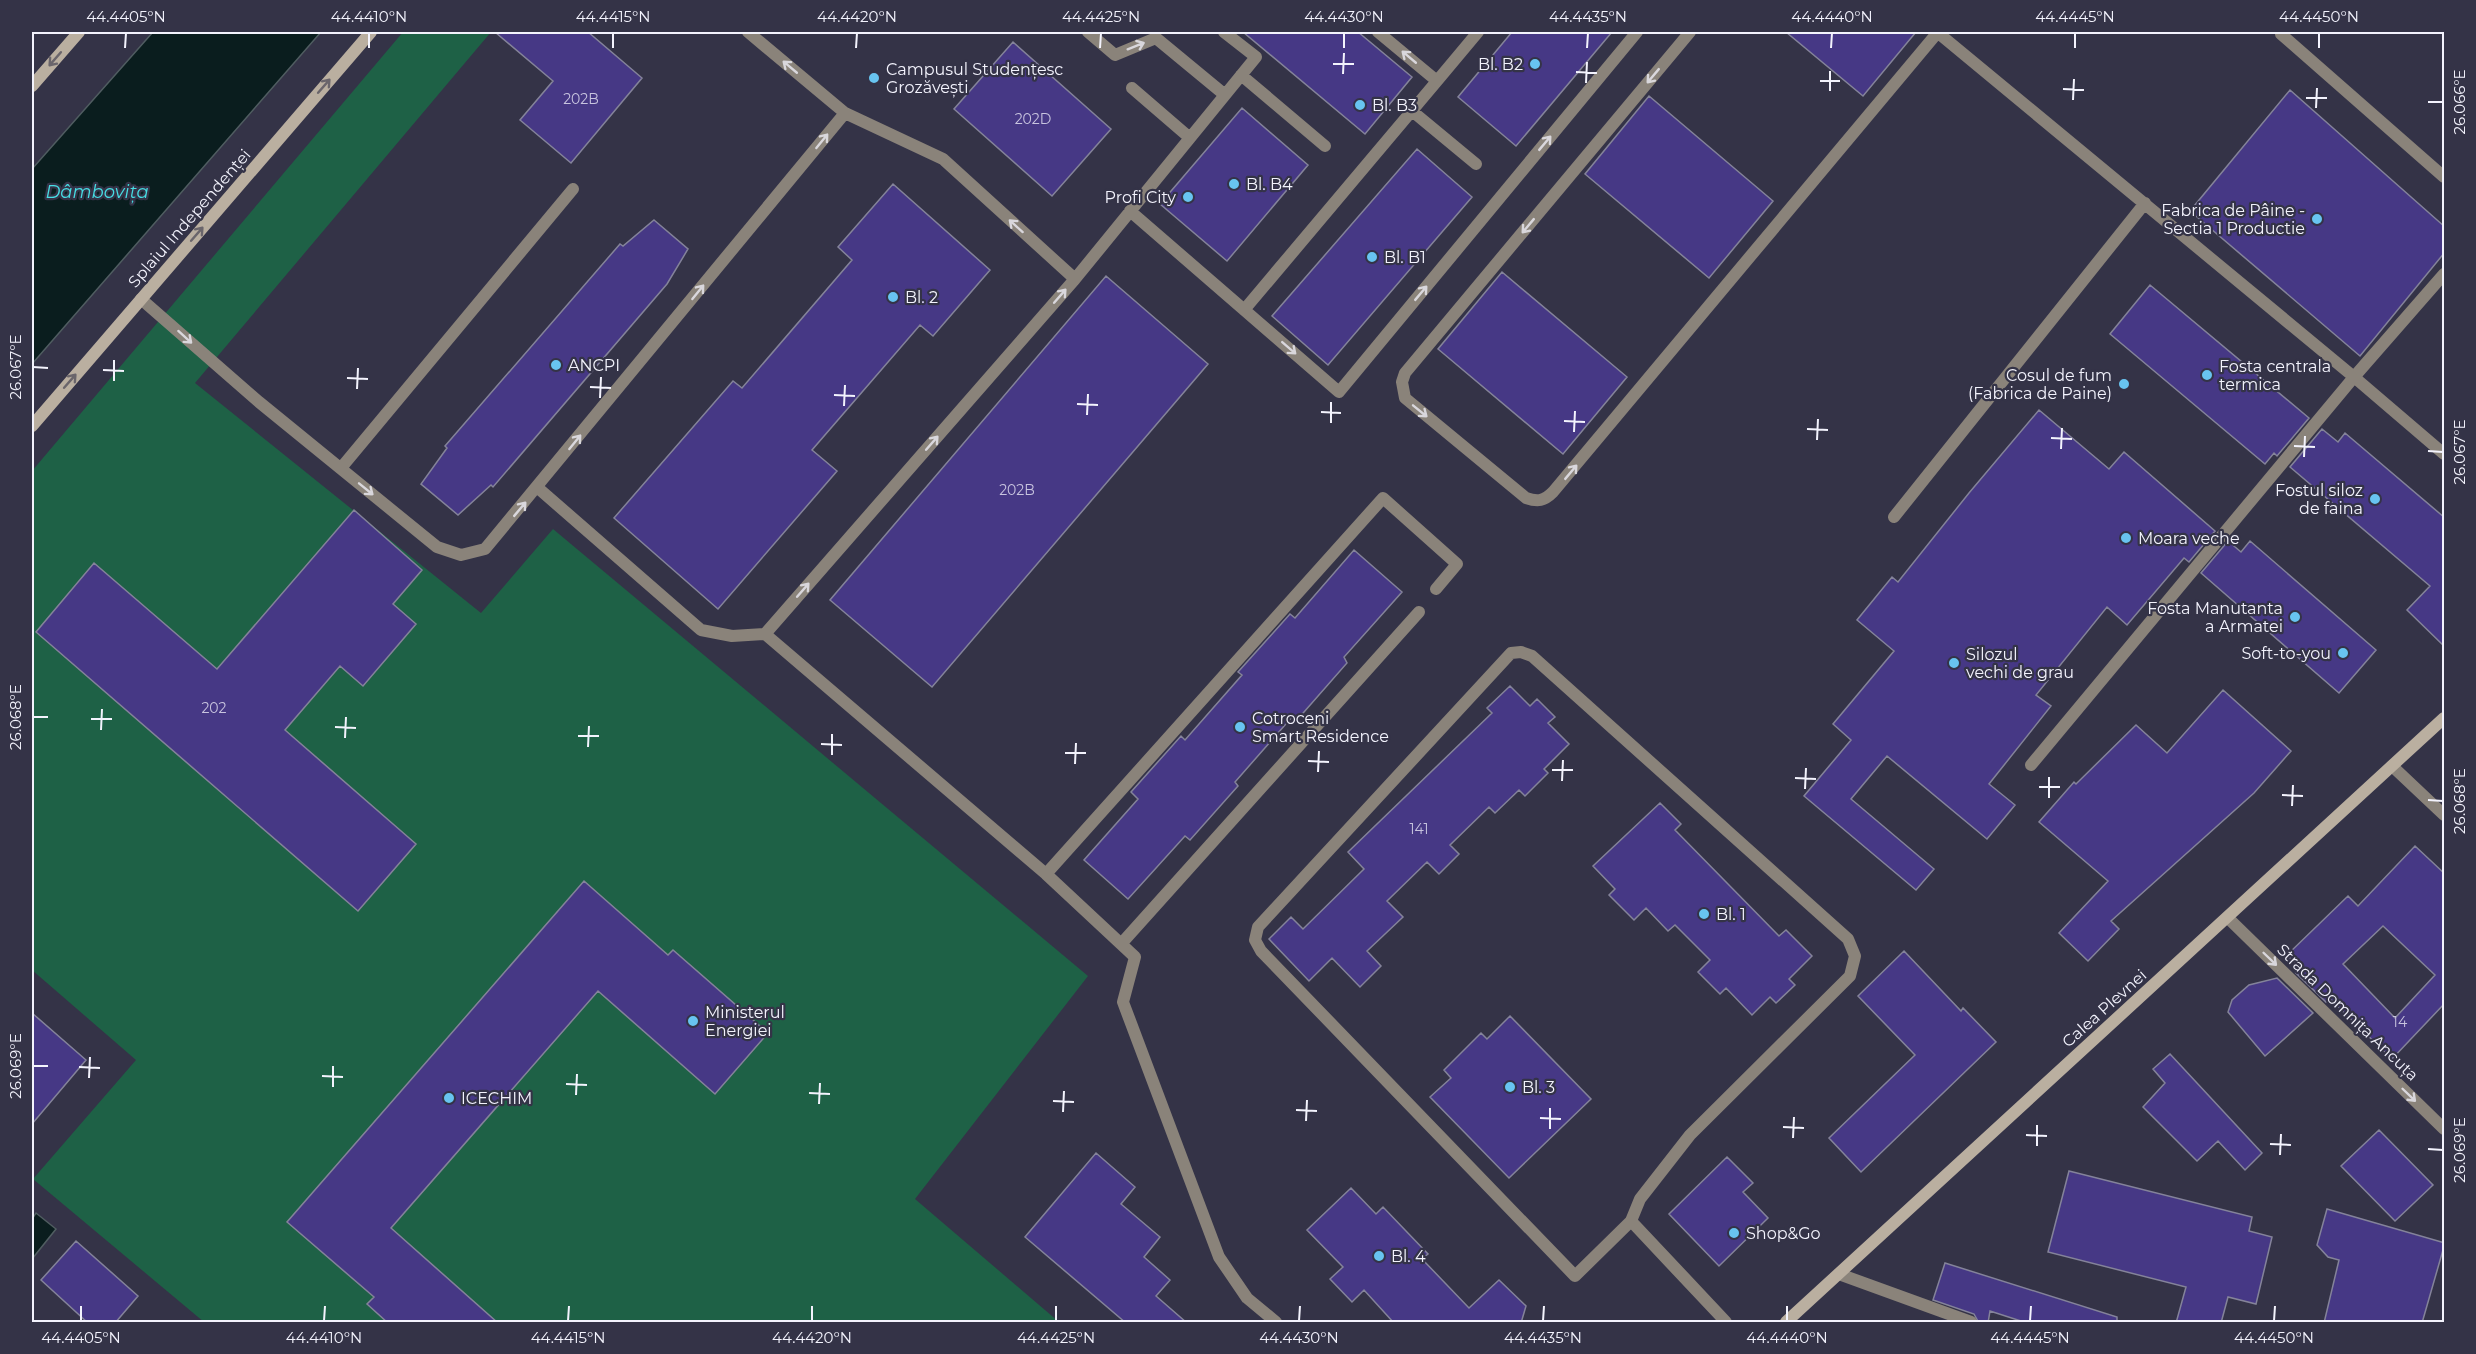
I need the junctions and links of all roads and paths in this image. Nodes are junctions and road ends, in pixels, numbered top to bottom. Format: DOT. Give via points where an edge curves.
graph roads {
  1 [pos="79,32"];
  2 [pos="371,32"];
  3 [pos="748,32"];
  4 [pos="1088,32"];
  5 [pos="1224,32"];
  6 [pos="1378,32"];
  7 [pos="1478,32"];
  8 [pos="1637,32"];
  9 [pos="1690,32"];
  10 [pos="1938,32"];
  11 [pos="2281,34"];
  12 [pos="1241,75"];
  13 [pos="1437,81"];
  14 [pos="32,86"];
  15 [pos="1132,88"];
  16 [pos="1225,95"];
  17 [pos="1412,111"];
  18 [pos="845,113"];
  19 [pos="1190,138"];
  20 [pos="1325,146"];
  21 [pos="1476,164"];
  22 [pos="2445,177"];
  23 [pos="573,189"];
  24 [pos="2145,203"];
  25 [pos="1130,211"];
  26 [pos="2445,274"];
  27 [pos="1075,279"];
  28 [pos="141,298"];
  29 [pos="1244,310"];
  30 [pos="2354,376"];
  31 [pos="32,426"];
  32 [pos="2445,454"];
  33 [pos="340,468"];
  34 [pos="538,488"];
  35 [pos="1894,517"];
  36 [pos="1436,589"];
  37 [pos="1419,612"];
  38 [pos="765,634"];
  39 [pos="2445,718"];
  40 [pos="2031,765"];
  41 [pos="2392,766"];
  42 [pos="2445,815"];
  43 [pos="1046,873"];
  44 [pos="2228,918"];
  45 [pos="1121,944"];
  46 [pos="2445,1129"];
  47 [pos="1631,1221"];
  48 [pos="1839,1274"];
  49 [pos="1276,1323"];
  50 [pos="1726,1323"];
  51 [pos="1786,1323"];
  52 [pos="1971,1323"];
  1 -- 14 [label="main road, one-way"];
  28 -- 2 [label="main road, Splaiul Independenței, one-way"];
  18 -- 3 [label="street, one-way"];
  4 -- 16 [label="street, one-way" via="1115,55 1156,38"];
  5 -- 12 [label="street" via="1256,57"];
  13 -- 6 [label="street, one-way"];
  7 -- 13 [label="street"];
  29 -- 8 [label="street, one-way" via="1339,392"];
  9 -- 10 [label="street, one-way" via="1402,382 1405,398 1526,498 1545,500 1553,492"];
  10 -- 24 [label="street"];
  11 -- 22 [label="street"];
  12 -- 16 [label="street"];
  12 -- 20 [label="street"];
  13 -- 17 [label="street"];
  15 -- 19 [label="street"];
  16 -- 19 [label="street"];
  17 -- 21 [label="street"];
  17 -- 29 [label="street"];
  27 -- 18 [label="street, one-way" via="943,159"];
  34 -- 18 [label="street, one-way"];
  19 -- 25 [label="street"];
  23 -- 33 [label="street"];
  24 -- 30 [label="street"];
  24 -- 35 [label="street"];
  25 -- 27 [label="street"];
  25 -- 29 [label="street"];
  26 -- 30 [label="street"];
  38 -- 27 [label="street, one-way"];
  31 -- 28 [label="main road, Splaiul Independenței, one-way"];
  28 -- 33 [label="street, one-way"];
  30 -- 32 [label="street"];
  30 -- 40 [label="street"];
  33 -- 34 [label="street, one-way" via="437,547 461,555 485,549"];
  34 -- 38 [label="street" via="701,630 732,636"];
  36 -- 43 [label="street" via="1457,564 1383,498"];
  37 -- 45 [label="street"];
  38 -- 43 [label="street"];
  39 -- 41 [label="main road, Calea Plevnei"];
  41 -- 42 [label="street"];
  41 -- 44 [label="main road, Calea Plevnei"];
  43 -- 45 [label="street"];
  44 -- 46 [label="street, Strada Domnița Ancuța, one-way"];
  44 -- 48 [label="main road, Calea Plevnei"];
  45 -- 49 [label="street" via="1135,957 1123,1002 1219,1257 1247,1298"];
  47 -- 47 [label="street" via="1640,1199 1690,1134 1850,976 1855,956 1848,939 1532,656 1511,653 1258,927 1255,940 1261,951 1575,1276"];
  47 -- 50 [label="street"];
  48 -- 51 [label="main road, Calea Plevnei"];
  48 -- 52 [label="street"];
}
